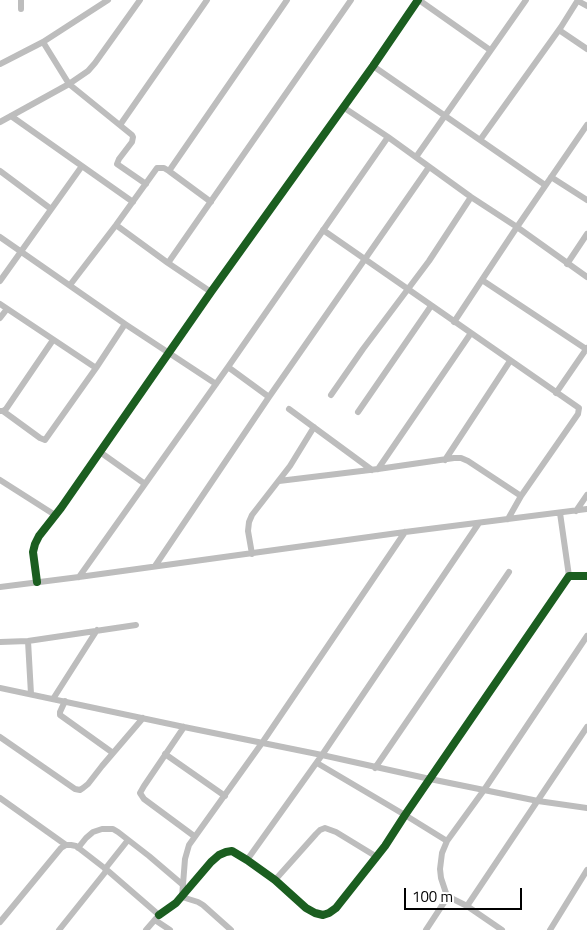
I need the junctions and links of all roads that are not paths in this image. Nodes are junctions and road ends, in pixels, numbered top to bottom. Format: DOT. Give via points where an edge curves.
graph roads {
  1 [pos="21,0"];
  2 [pos="108,0"];
  3 [pos="139,0"];
  4 [pos="207,0"];
  5 [pos="287,0"];
  6 [pos="351,0"];
  7 [pos="418,0"];
  8 [pos="526,0"];
  9 [pos="578,0"];
  10 [pos="587,6"];
  11 [pos="21,9"];
  12 [pos="559,30"];
  13 [pos="43,42"];
  14 [pos="587,49"];
  15 [pos="490,50"];
  16 [pos="0,64"];
  17 [pos="373,66"];
  18 [pos="69,84"];
  19 [pos="343,107"];
  20 [pos="446,115"];
  21 [pos="11,116"];
  22 [pos="0,122"];
  23 [pos="120,125"];
  24 [pos="587,125"];
  25 [pos="388,137"];
  26 [pos="480,140"];
  27 [pos="416,157"];
  28 [pos="82,166"];
  29 [pos="430,167"];
  30 [pos="0,170"];
  31 [pos="169,171"];
  32 [pos="551,177"];
  33 [pos="146,184"];
  34 [pos="546,185"];
  35 [pos="471,197"];
  36 [pos="587,200"];
  37 [pos="133,202"];
  38 [pos="211,202"];
  39 [pos="51,209"];
  40 [pos="116,225"];
  41 [pos="517,227"];
  42 [pos="323,230"];
  43 [pos="587,234"];
  44 [pos="0,236"];
  45 [pos="20,252"];
  46 [pos="366,260"];
  47 [pos="168,263"];
  48 [pos="567,264"];
  49 [pos="587,277"];
  50 [pos="482,280"];
  51 [pos="0,281"];
  52 [pos="70,285"];
  53 [pos="407,290"];
  54 [pos="211,292"];
  55 [pos="0,304"];
  56 [pos="431,306"];
  57 [pos="7,309"];
  58 [pos="0,318"];
  59 [pos="454,322"];
  60 [pos="125,324"];
  61 [pos="471,333"];
  62 [pos="53,340"];
  63 [pos="587,349"];
  64 [pos="170,352"];
  65 [pos="510,361"];
  66 [pos="228,367"];
  67 [pos="96,368"];
  68 [pos="216,384"];
  69 [pos="556,393"];
  70 [pos="331,395"];
  71 [pos="269,397"];
  72 [pos="579,408"];
  73 [pos="289,409"];
  74 [pos="2,410"];
  75 [pos="358,412"];
  76 [pos="587,413"];
  77 [pos="314,427"];
  78 [pos="100,452"];
  79 [pos="445,460"];
  80 [pos="375,469"];
  81 [pos="0,480"];
  82 [pos="279,481"];
  83 [pos="145,484"];
  84 [pos="587,495"];
  85 [pos="521,496"];
  86 [pos="587,509"];
  87 [pos="576,511"];
  88 [pos="560,513"];
  89 [pos="55,515"];
  90 [pos="508,519"];
  91 [pos="478,523"];
  92 [pos="405,532"];
  93 [pos="252,554"];
  94 [pos="155,566"];
  95 [pos="509,572"];
  96 [pos="569,576"];
  97 [pos="587,576"];
  98 [pos="79,577"];
  99 [pos="37,582"];
  100 [pos="0,587"];
  101 [pos="136,625"];
  102 [pos="97,630"];
  103 [pos="587,636"];
  104 [pos="28,641"];
  105 [pos="0,642"];
  106 [pos="0,688"];
  107 [pos="31,694"];
  108 [pos="53,699"];
  109 [pos="65,701"];
  110 [pos="143,718"];
  111 [pos="184,727"];
  112 [pos="587,727"];
  113 [pos="0,737"];
  114 [pos="262,743"];
  115 [pos="113,753"];
  116 [pos="165,754"];
  117 [pos="322,755"];
  118 [pos="317,763"];
  119 [pos="375,768"];
  120 [pos="430,779"];
  121 [pos="484,790"];
  122 [pos="225,796"];
  123 [pos="0,798"];
  124 [pos="538,801"];
  125 [pos="587,808"];
  126 [pos="405,815"];
  127 [pos="194,836"];
  128 [pos="128,840"];
  129 [pos="447,841"];
  130 [pos="66,845"];
  131 [pos="78,848"];
  132 [pos="377,857"];
  133 [pos="247,860"];
  134 [pos="106,869"];
  135 [pos="587,870"];
  136 [pos="275,880"];
  137 [pos="183,885"];
  138 [pos="182,896"];
  139 [pos="447,896"];
  140 [pos="467,906"];
  141 [pos="157,918"];
  142 [pos="0,922"];
  143 [pos="59,930"];
  144 [pos="146,930"];
  145 [pos="170,930"];
  146 [pos="231,930"];
  147 [pos="426,930"];
  148 [pos="502,930"];
  149 [pos="550,930"];
  1 -- 11 [label="street"];
  2 -- 13 [label="street"];
  3 -- 18 [label="street" via="92,67"];
  4 -- 23 [label="street"];
  5 -- 31 [label="street"];
  6 -- 38 [label="street"];
  7 -- 15 [label="street"];
  7 -- 17 [label="street"];
  8 -- 15 [label="street"];
  9 -- 10 [label="street"];
  9 -- 12 [label="street"];
  12 -- 14 [label="street"];
  12 -- 26 [label="street"];
  13 -- 16 [label="street"];
  13 -- 18 [label="street"];
  15 -- 20 [label="street"];
  17 -- 19 [label="street"];
  17 -- 20 [label="street"];
  18 -- 21 [label="street"];
  18 -- 23 [label="street"];
  19 -- 25 [label="street"];
  19 -- 54 [label="street"];
  20 -- 26 [label="street"];
  20 -- 27 [label="street"];
  21 -- 22 [label="street"];
  21 -- 28 [label="street"];
  23 -- 33 [label="street" via="134,137 118,164"];
  24 -- 32 [label="street"];
  25 -- 27 [label="street"];
  25 -- 42 [label="street"];
  26 -- 34 [label="street"];
  27 -- 29 [label="street"];
  28 -- 37 [label="street"];
  28 -- 39 [label="street"];
  29 -- 35 [label="street"];
  29 -- 46 [label="street"];
  30 -- 39 [label="street"];
  31 -- 33 [label="street" via="157,168"];
  31 -- 38 [label="street"];
  32 -- 34 [label="street"];
  32 -- 36 [label="street"];
  33 -- 37 [label="street"];
  34 -- 41 [label="street"];
  35 -- 41 [label="street"];
  35 -- 53 [label="street"];
  37 -- 40 [label="street"];
  38 -- 47 [label="street"];
  39 -- 45 [label="street"];
  40 -- 47 [label="street"];
  40 -- 52 [label="street"];
  41 -- 48 [label="street"];
  41 -- 50 [label="street"];
  42 -- 46 [label="street"];
  42 -- 66 [label="street"];
  43 -- 48 [label="street"];
  44 -- 45 [label="street"];
  45 -- 51 [label="street"];
  45 -- 52 [label="street"];
  46 -- 53 [label="street"];
  46 -- 71 [label="street"];
  47 -- 54 [label="street"];
  48 -- 49 [label="street"];
  50 -- 59 [label="street"];
  50 -- 63 [label="street"];
  52 -- 60 [label="street"];
  53 -- 56 [label="street"];
  53 -- 70 [label="street"];
  54 -- 64 [label="street"];
  55 -- 57 [label="street"];
  56 -- 59 [label="street"];
  56 -- 75 [label="street"];
  57 -- 58 [label="street"];
  57 -- 62 [label="street"];
  59 -- 61 [label="street"];
  60 -- 64 [label="street"];
  60 -- 67 [label="street"];
  61 -- 65 [label="street"];
  61 -- 80 [label="street"];
  62 -- 67 [label="street"];
  62 -- 74 [label="street" via="6,409"];
  63 -- 69 [label="street"];
  64 -- 68 [label="street"];
  64 -- 78 [label="street"];
  65 -- 69 [label="street"];
  65 -- 79 [label="street"];
  66 -- 68 [label="street"];
  66 -- 71 [label="street"];
  67 -- 74 [label="street" via="45,440"];
  68 -- 83 [label="street"];
  69 -- 72 [label="street"];
  71 -- 94 [label="street"];
  72 -- 76 [label="street"];
  72 -- 85 [label="street"];
  73 -- 77 [label="street"];
  77 -- 80 [label="street"];
  77 -- 82 [label="street"];
  78 -- 83 [label="street"];
  78 -- 89 [label="street"];
  79 -- 80 [label="street"];
  79 -- 85 [label="street" via="460,458 468,461"];
  80 -- 82 [label="street"];
  81 -- 89 [label="street"];
  82 -- 93 [label="street" via="249,522"];
  83 -- 98 [label="street"];
  84 -- 87 [label="street"];
  85 -- 90 [label="street"];
  86 -- 87 [label="street"];
  87 -- 88 [label="street"];
  88 -- 90 [label="street"];
  88 -- 96 [label="street"];
  89 -- 99 [label="street" via="35,544"];
  90 -- 91 [label="street"];
  91 -- 92 [label="street"];
  91 -- 117 [label="street"];
  92 -- 93 [label="street"];
  92 -- 114 [label="street"];
  93 -- 94 [label="street"];
  94 -- 98 [label="street"];
  95 -- 119 [label="street"];
  96 -- 97 [label="street"];
  96 -- 120 [label="street"];
  98 -- 99 [label="street"];
  99 -- 100 [label="street"];
  101 -- 102 [label="street"];
  102 -- 104 [label="street"];
  102 -- 108 [label="street"];
  103 -- 121 [label="street"];
  104 -- 105 [label="street"];
  104 -- 107 [label="street"];
  106 -- 107 [label="street"];
  107 -- 108 [label="street"];
  108 -- 109 [label="street"];
  109 -- 110 [label="street"];
  109 -- 115 [label="street" via="60,715"];
  110 -- 111 [label="street"];
  110 -- 115 [label="street"];
  111 -- 114 [label="street"];
  111 -- 116 [label="street"];
  112 -- 124 [label="street"];
  113 -- 115 [label="street" via="80,790"];
  114 -- 117 [label="street"];
  114 -- 122 [label="street"];
  116 -- 122 [label="street"];
  116 -- 127 [label="street" via="142,789 141,796"];
  117 -- 118 [label="street"];
  117 -- 119 [label="street"];
  118 -- 126 [label="street"];
  118 -- 133 [label="street"];
  119 -- 120 [label="street"];
  120 -- 121 [label="street"];
  120 -- 126 [label="street"];
  121 -- 124 [label="street"];
  121 -- 129 [label="street"];
  122 -- 127 [label="street"];
  123 -- 130 [label="street"];
  124 -- 125 [label="street"];
  124 -- 140 [label="street"];
  126 -- 129 [label="street"];
  126 -- 132 [label="street"];
  127 -- 137 [label="street" via="186,852"];
  128 -- 131 [label="street" via="113,829 98,829"];
  128 -- 134 [label="street"];
  128 -- 137 [label="street"];
  129 -- 139 [label="street" via="440,869"];
  130 -- 131 [label="street"];
  130 -- 142 [label="street"];
  131 -- 134 [label="street"];
  132 -- 136 [label="street" via="325,828"];
  132 -- 136 [label="street" via="336,908 323,915 306,908"];
  133 -- 136 [label="street"];
  133 -- 138 [label="street" via="232,851 219,855"];
  134 -- 141 [label="street"];
  134 -- 143 [label="street"];
  135 -- 149 [label="street"];
  137 -- 138 [label="street"];
  138 -- 141 [label="street"];
  138 -- 146 [label="street" via="203,905"];
  139 -- 140 [label="street"];
  139 -- 147 [label="street"];
  140 -- 148 [label="street"];
  141 -- 144 [label="street"];
  141 -- 145 [label="street"];
}
